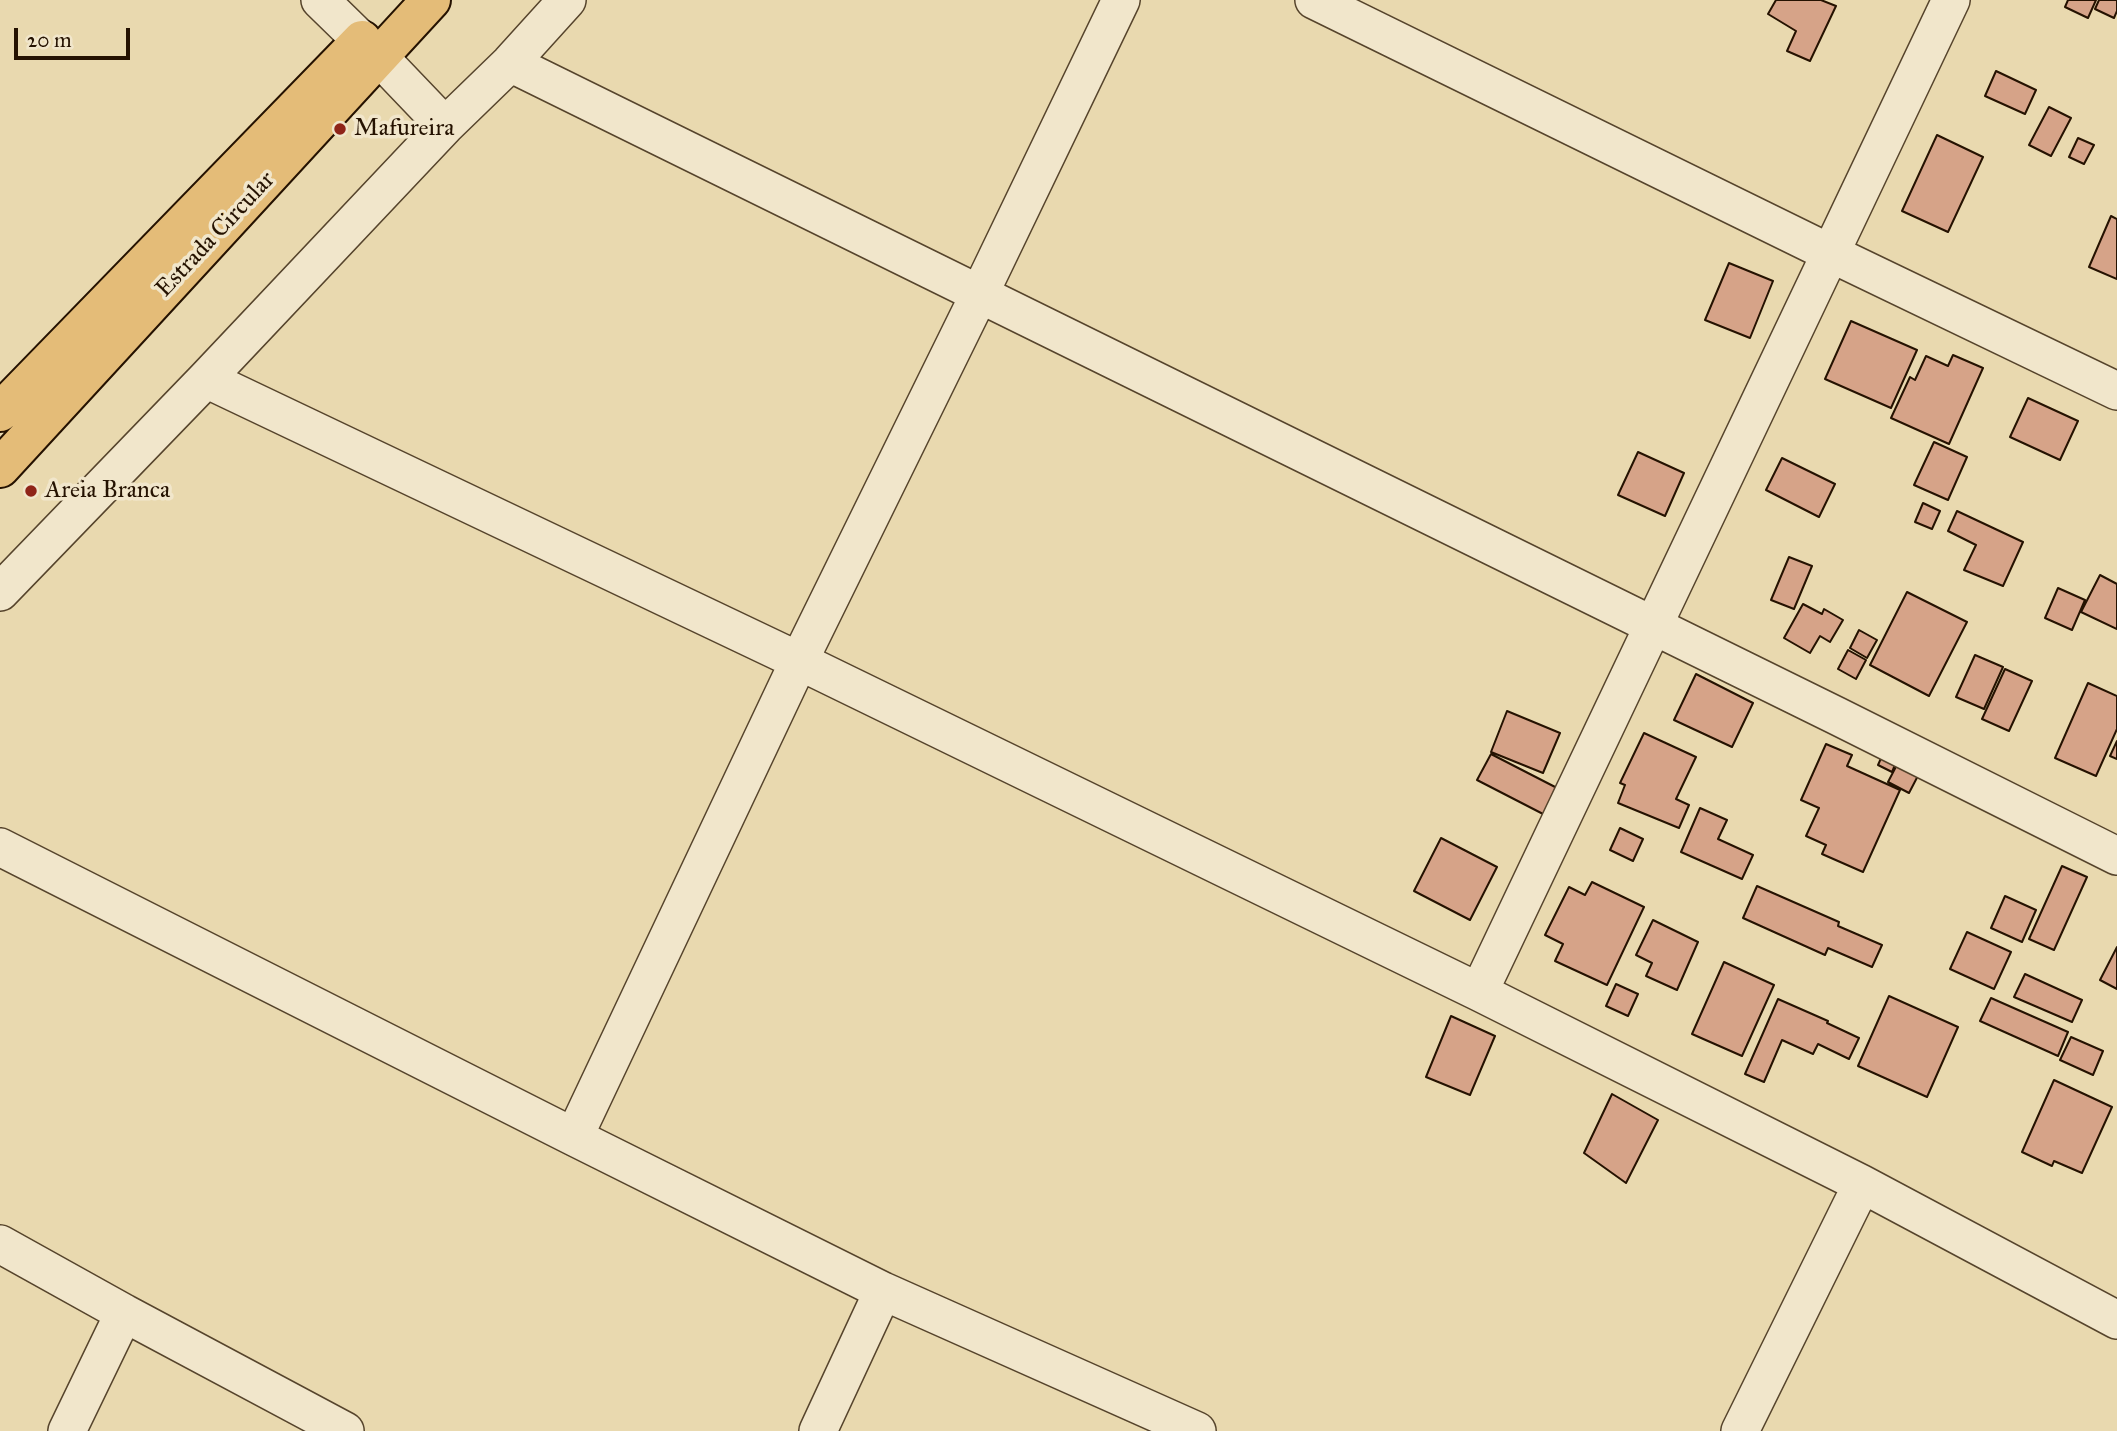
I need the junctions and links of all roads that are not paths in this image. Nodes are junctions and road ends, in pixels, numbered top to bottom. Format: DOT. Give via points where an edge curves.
graph roads {
  1 [pos="320,0"];
  2 [pos="397,0"];
  3 [pos="431,0"];
  4 [pos="567,0"];
  5 [pos="1121,0"];
  6 [pos="1314,0"];
  7 [pos="1951,0"];
  8 [pos="370,49"];
  9 [pos="510,63"];
  10 [pos="445,126"];
  11 [pos="1832,254"];
  12 [pos="979,295"];
  13 [pos="206,379"];
  14 [pos="2117,391"];
  15 [pos="0,412"];
  16 [pos="0,468"];
  17 [pos="0,592"];
  18 [pos="1654,627"];
  19 [pos="799,661"];
  20 [pos="0,848"];
  21 [pos="2117,856"];
  22 [pos="1479,992"];
  23 [pos="573,1138"];
  24 [pos="1862,1184"];
  25 [pos="0,1244"];
  26 [pos="883,1291"];
  27 [pos="124,1313"];
  28 [pos="2117,1320"];
  29 [pos="67,1431"];
  30 [pos="345,1431"];
  31 [pos="818,1431"];
  32 [pos="1198,1431"];
  33 [pos="1740,1431"];
  1 -- 8 [label="street"];
  2 -- 8 [label="main road, Estrada Circular"];
  3 -- 8 [label="main road, Estrada Circular"];
  4 -- 9 [label="street"];
  5 -- 12 [label="street"];
  6 -- 11 [label="street"];
  7 -- 11 [label="street"];
  8 -- 10 [label="street"];
  8 -- 15 [label="main road, Estrada Circular"];
  8 -- 16 [label="main road, Estrada Circular"];
  9 -- 10 [label="street"];
  9 -- 12 [label="street"];
  10 -- 13 [label="street"];
  11 -- 14 [label="street"];
  11 -- 18 [label="street"];
  12 -- 18 [label="street"];
  12 -- 19 [label="street"];
  13 -- 17 [label="street"];
  13 -- 19 [label="street"];
  18 -- 21 [label="street"];
  18 -- 22 [label="street"];
  19 -- 22 [label="street"];
  19 -- 23 [label="street"];
  20 -- 23 [label="street"];
  22 -- 24 [label="street"];
  23 -- 26 [label="street"];
  24 -- 28 [label="street"];
  24 -- 33 [label="street"];
  25 -- 27 [label="street"];
  26 -- 31 [label="street"];
  26 -- 32 [label="street"];
  27 -- 29 [label="street"];
  27 -- 30 [label="street"];
}
